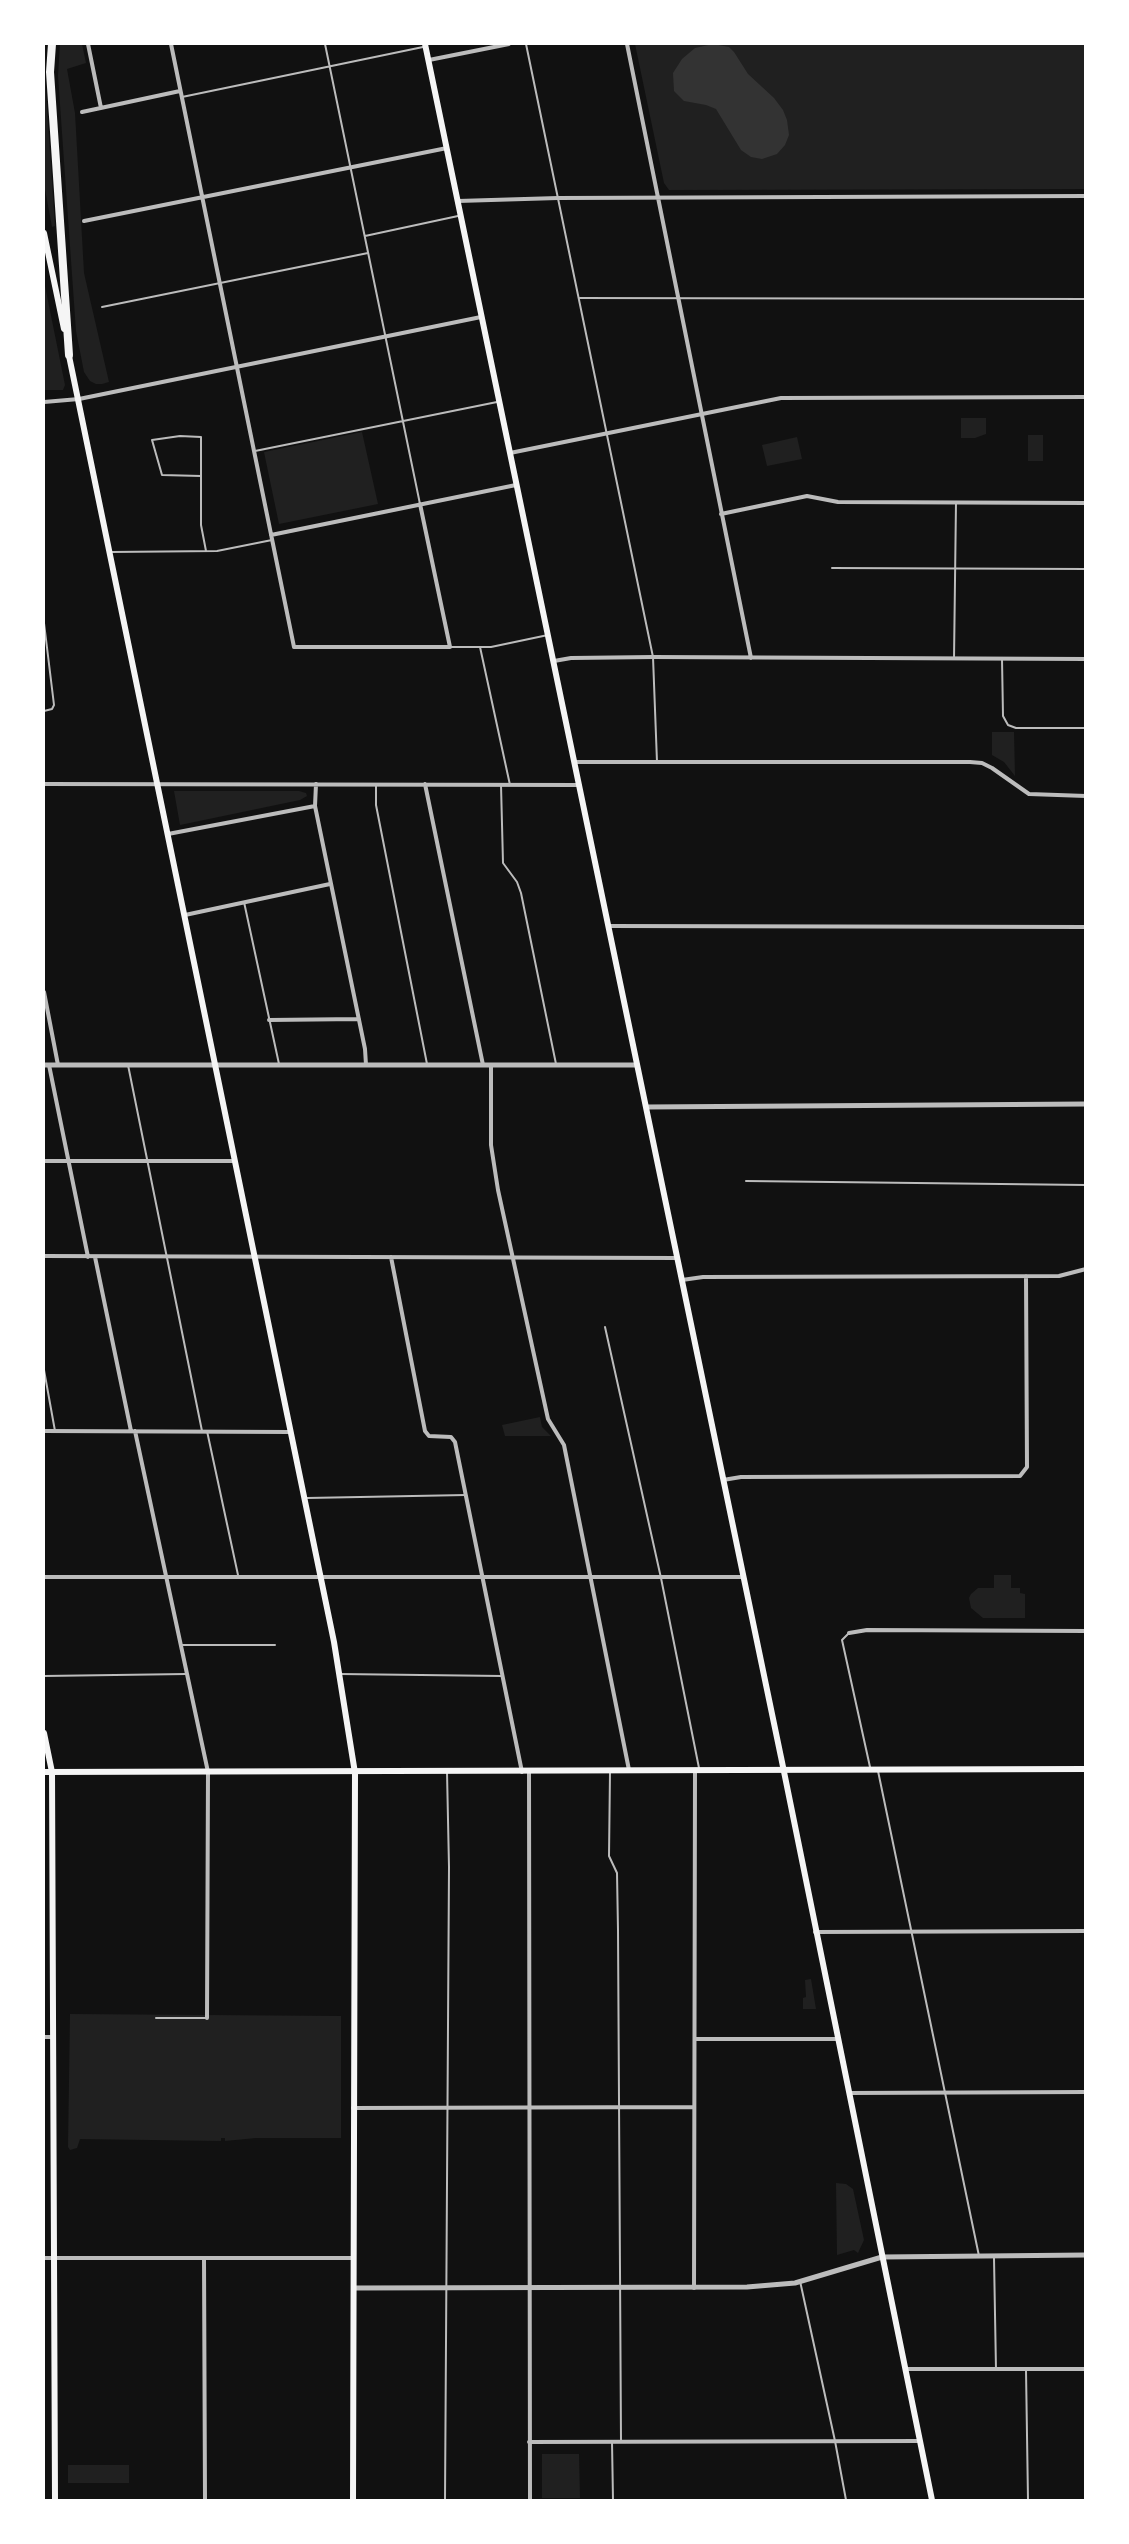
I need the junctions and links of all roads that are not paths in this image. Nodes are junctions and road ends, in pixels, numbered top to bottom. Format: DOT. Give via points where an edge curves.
graph roads {
  1 [pos="52,44"];
  2 [pos="88,44"];
  3 [pos="171,44"];
  4 [pos="325,44"];
  5 [pos="509,44"];
  6 [pos="526,44"];
  7 [pos="627,44"];
  8 [pos="426,45"];
  9 [pos="429,60"];
  10 [pos="330,66"];
  11 [pos="180,91"];
  12 [pos="182,97"];
  13 [pos="101,108"];
  14 [pos="82,112"];
  15 [pos="447,148"];
  16 [pos="350,167"];
  17 [pos="1086,196"];
  18 [pos="202,197"];
  19 [pos="558,198"];
  20 [pos="657,198"];
  21 [pos="458,201"];
  22 [pos="461,216"];
  23 [pos="84,221"];
  24 [pos="44,233"];
  25 [pos="365,236"];
  26 [pos="368,253"];
  27 [pos="220,283"];
  28 [pos="580,298"];
  29 [pos="677,298"];
  30 [pos="1086,299"];
  31 [pos="102,307"];
  32 [pos="482,317"];
  33 [pos="386,336"];
  34 [pos="69,355"];
  35 [pos="237,366"];
  36 [pos="1086,397"];
  37 [pos="79,399"];
  38 [pos="44,402"];
  39 [pos="499,402"];
  40 [pos="701,414"];
  41 [pos="403,420"];
  42 [pos="606,433"];
  43 [pos="254,451"];
  44 [pos="510,453"];
  45 [pos="201,476"];
  46 [pos="517,485"];
  47 [pos="956,502"];
  48 [pos="1086,502"];
  49 [pos="420,504"];
  50 [pos="721,514"];
  51 [pos="272,538"];
  52 [pos="206,551"];
  53 [pos="110,552"];
  54 [pos="832,568"];
  55 [pos="955,568"];
  56 [pos="1086,569"];
  57 [pos="44,623"];
  58 [pos="548,635"];
  59 [pos="450,647"];
  60 [pos="480,647"];
  61 [pos="654,657"];
  62 [pos="751,658"];
  63 [pos="954,658"];
  64 [pos="1002,659"];
  65 [pos="1086,659"];
  66 [pos="553,661"];
  67 [pos="44,711"];
  68 [pos="1086,728"];
  69 [pos="574,762"];
  70 [pos="657,762"];
  71 [pos="44,784"];
  72 [pos="157,784"];
  73 [pos="316,784"];
  74 [pos="375,784"];
  75 [pos="425,784"];
  76 [pos="501,784"];
  77 [pos="510,785"];
  78 [pos="579,785"];
  79 [pos="1086,796"];
  80 [pos="315,806"];
  81 [pos="167,835"];
  82 [pos="330,884"];
  83 [pos="244,902"];
  84 [pos="184,916"];
  85 [pos="608,926"];
  86 [pos="1086,927"];
  87 [pos="44,992"];
  88 [pos="359,1019"];
  89 [pos="269,1020"];
  90 [pos="46,1065"];
  91 [pos="58,1065"];
  92 [pos="128,1065"];
  93 [pos="214,1065"];
  94 [pos="279,1065"];
  95 [pos="366,1065"];
  96 [pos="427,1065"];
  97 [pos="483,1065"];
  98 [pos="491,1065"];
  99 [pos="637,1065"];
  100 [pos="556,1066"];
  101 [pos="1086,1104"];
  102 [pos="646,1107"];
  103 [pos="44,1161"];
  104 [pos="69,1161"];
  105 [pos="147,1161"];
  106 [pos="235,1161"];
  107 [pos="746,1181"];
  108 [pos="1086,1185"];
  109 [pos="44,1256"];
  110 [pos="166,1256"];
  111 [pos="88,1257"];
  112 [pos="94,1257"];
  113 [pos="255,1257"];
  114 [pos="391,1257"];
  115 [pos="512,1257"];
  116 [pos="676,1258"];
  117 [pos="1086,1269"];
  118 [pos="1026,1276"];
  119 [pos="681,1281"];
  120 [pos="605,1327"];
  121 [pos="44,1370"];
  122 [pos="44,1431"];
  123 [pos="55,1431"];
  124 [pos="133,1431"];
  125 [pos="205,1431"];
  126 [pos="291,1432"];
  127 [pos="723,1480"];
  128 [pos="466,1495"];
  129 [pos="305,1498"];
  130 [pos="44,1577"];
  131 [pos="238,1577"];
  132 [pos="743,1577"];
  133 [pos="166,1578"];
  134 [pos="321,1578"];
  135 [pos="482,1578"];
  136 [pos="590,1578"];
  137 [pos="661,1578"];
  138 [pos="1086,1631"];
  139 [pos="849,1633"];
  140 [pos="180,1645"];
  141 [pos="275,1645"];
  142 [pos="186,1674"];
  143 [pos="339,1674"];
  144 [pos="44,1676"];
  145 [pos="502,1676"];
  146 [pos="44,1733"];
  147 [pos="1086,1769"];
  148 [pos="875,1770"];
  149 [pos="697,1771"];
  150 [pos="783,1771"];
  151 [pos="44,1772"];
  152 [pos="52,1772"];
  153 [pos="208,1772"];
  154 [pos="447,1772"];
  155 [pos="526,1772"];
  156 [pos="610,1772"];
  157 [pos="630,1772"];
  158 [pos="355,1773"];
  159 [pos="913,1931"];
  160 [pos="1086,1931"];
  161 [pos="815,1932"];
  162 [pos="156,2018"];
  163 [pos="207,2018"];
  164 [pos="44,2037"];
  165 [pos="53,2037"];
  166 [pos="695,2039"];
  167 [pos="837,2039"];
  168 [pos="945,2092"];
  169 [pos="1086,2092"];
  170 [pos="848,2093"];
  171 [pos="529,2107"];
  172 [pos="619,2107"];
  173 [pos="694,2107"];
  174 [pos="353,2108"];
  175 [pos="446,2108"];
  176 [pos="1086,2255"];
  177 [pos="979,2256"];
  178 [pos="994,2256"];
  179 [pos="882,2257"];
  180 [pos="44,2258"];
  181 [pos="55,2258"];
  182 [pos="204,2258"];
  183 [pos="353,2258"];
  184 [pos="800,2282"];
  185 [pos="354,2288"];
  186 [pos="447,2288"];
  187 [pos="529,2288"];
  188 [pos="620,2288"];
  189 [pos="694,2288"];
  190 [pos="905,2369"];
  191 [pos="1086,2369"];
  192 [pos="996,2370"];
  193 [pos="1026,2370"];
  194 [pos="835,2441"];
  195 [pos="920,2441"];
  196 [pos="530,2442"];
  197 [pos="612,2442"];
  198 [pos="621,2442"];
  199 [pos="55,2500"];
  200 [pos="205,2500"];
  201 [pos="353,2500"];
  202 [pos="445,2500"];
  203 [pos="530,2500"];
  204 [pos="613,2500"];
  205 [pos="846,2500"];
  206 [pos="932,2500"];
  207 [pos="1028,2500"];
  1 -- 34 [label="highway" via="50,72"];
  2 -- 13 [label="street"];
  3 -- 11 [label="street"];
  4 -- 10 [label="lane"];
  5 -- 9 [label="street"];
  6 -- 19 [label="lane"];
  7 -- 20 [label="street"];
  8 -- 9 [label="main road"];
  8 -- 10 [label="lane"];
  9 -- 15 [label="main road"];
  10 -- 12 [label="lane"];
  10 -- 16 [label="lane"];
  11 -- 12 [label="street"];
  11 -- 13 [label="street"];
  12 -- 18 [label="street"];
  13 -- 14 [label="street"];
  15 -- 16 [label="street"];
  15 -- 21 [label="main road"];
  16 -- 18 [label="street"];
  16 -- 25 [label="lane"];
  17 -- 20 [label="street"];
  18 -- 23 [label="street"];
  18 -- 27 [label="street"];
  19 -- 20 [label="street"];
  19 -- 21 [label="street"];
  19 -- 28 [label="lane"];
  20 -- 29 [label="street"];
  21 -- 22 [label="main road"];
  22 -- 25 [label="lane"];
  22 -- 32 [label="main road"];
  24 -- 34 [label="main road"];
  25 -- 26 [label="lane"];
  26 -- 27 [label="lane"];
  26 -- 33 [label="lane"];
  27 -- 31 [label="lane"];
  27 -- 35 [label="street"];
  28 -- 29 [label="lane"];
  28 -- 42 [label="lane"];
  29 -- 30 [label="lane"];
  29 -- 40 [label="street"];
  32 -- 33 [label="street"];
  32 -- 39 [label="main road"];
  33 -- 35 [label="street"];
  33 -- 41 [label="lane"];
  34 -- 37 [label="main road"];
  35 -- 37 [label="street"];
  35 -- 43 [label="street"];
  36 -- 40 [label="street" via="797,397"];
  37 -- 38 [label="street"];
  37 -- 53 [label="main road"];
  39 -- 41 [label="lane"];
  39 -- 44 [label="main road"];
  40 -- 42 [label="street"];
  40 -- 50 [label="street"];
  41 -- 43 [label="lane"];
  41 -- 49 [label="lane"];
  42 -- 44 [label="street"];
  42 -- 61 [label="lane"];
  43 -- 51 [label="street"];
  44 -- 46 [label="main road"];
  45 -- 45 [label="lane" via="201,437 152,440 162,475"];
  45 -- 52 [label="lane" via="201,525"];
  46 -- 49 [label="street"];
  46 -- 58 [label="main road"];
  47 -- 48 [label="street"];
  47 -- 50 [label="street" via="838,502 807,496"];
  47 -- 55 [label="lane"];
  49 -- 51 [label="street"];
  49 -- 59 [label="street"];
  50 -- 62 [label="street"];
  51 -- 52 [label="lane"];
  51 -- 59 [label="street" via="294,647"];
  52 -- 53 [label="lane"];
  53 -- 72 [label="main road"];
  54 -- 55 [label="lane"];
  55 -- 56 [label="lane"];
  55 -- 63 [label="lane"];
  57 -- 67 [label="lane" via="52,710"];
  58 -- 60 [label="lane"];
  58 -- 66 [label="main road"];
  59 -- 60 [label="lane"];
  60 -- 77 [label="lane"];
  61 -- 62 [label="street"];
  61 -- 66 [label="street"];
  61 -- 70 [label="lane"];
  62 -- 63 [label="street"];
  63 -- 64 [label="street"];
  64 -- 65 [label="street"];
  64 -- 68 [label="lane" via="1003,716 1008,725"];
  66 -- 69 [label="main road"];
  69 -- 70 [label="street"];
  69 -- 78 [label="main road"];
  70 -- 79 [label="street" via="970,762 992,768 1029,794"];
  71 -- 72 [label="street"];
  72 -- 73 [label="street"];
  72 -- 81 [label="main road"];
  73 -- 74 [label="street"];
  73 -- 80 [label="street"];
  74 -- 75 [label="street"];
  74 -- 96 [label="lane"];
  75 -- 76 [label="street"];
  75 -- 97 [label="street"];
  76 -- 77 [label="street"];
  76 -- 100 [label="lane" via="503,863 521,894"];
  77 -- 78 [label="street"];
  78 -- 85 [label="main road"];
  80 -- 81 [label="street"];
  80 -- 82 [label="street"];
  81 -- 84 [label="main road"];
  82 -- 83 [label="street"];
  82 -- 88 [label="street"];
  83 -- 84 [label="street"];
  83 -- 89 [label="lane"];
  84 -- 93 [label="main road"];
  85 -- 86 [label="street"];
  85 -- 99 [label="main road"];
  87 -- 91 [label="street"];
  88 -- 89 [label="street"];
  88 -- 95 [label="street"];
  89 -- 94 [label="lane"];
  90 -- 91 [label="street"];
  90 -- 104 [label="street"];
  91 -- 92 [label="street"];
  92 -- 93 [label="street"];
  92 -- 105 [label="lane"];
  93 -- 94 [label="street"];
  93 -- 106 [label="main road"];
  94 -- 95 [label="street"];
  95 -- 96 [label="street"];
  96 -- 97 [label="street"];
  97 -- 98 [label="street"];
  98 -- 100 [label="street"];
  98 -- 115 [label="street" via="492,1156"];
  99 -- 100 [label="street"];
  99 -- 102 [label="main road"];
  101 -- 102 [label="street"];
  102 -- 116 [label="main road"];
  103 -- 104 [label="street"];
  104 -- 105 [label="street"];
  104 -- 111 [label="street"];
  105 -- 106 [label="street"];
  105 -- 110 [label="lane"];
  106 -- 113 [label="main road"];
  107 -- 108 [label="lane"];
  109 -- 111 [label="street"];
  110 -- 112 [label="street"];
  110 -- 113 [label="street"];
  110 -- 125 [label="lane"];
  111 -- 112 [label="street"];
  112 -- 124 [label="street"];
  113 -- 114 [label="street"];
  113 -- 126 [label="main road"];
  114 -- 115 [label="street"];
  114 -- 128 [label="street" via="425,1431 429,1436 453,1439"];
  115 -- 116 [label="street"];
  115 -- 136 [label="street" via="548,1419 564,1445"];
  116 -- 119 [label="main road"];
  117 -- 118 [label="street" via="1059,1276"];
  118 -- 119 [label="street" via="703,1277"];
  118 -- 127 [label="street" via="1024,1473 1015,1477"];
  119 -- 127 [label="main road"];
  120 -- 137 [label="lane"];
  121 -- 123 [label="lane"];
  122 -- 123 [label="street"];
  123 -- 124 [label="street"];
  124 -- 125 [label="street"];
  124 -- 133 [label="street"];
  125 -- 126 [label="street"];
  125 -- 131 [label="lane"];
  126 -- 129 [label="main road"];
  127 -- 132 [label="main road"];
  128 -- 129 [label="lane"];
  128 -- 135 [label="street"];
  129 -- 134 [label="main road"];
  130 -- 133 [label="street"];
  131 -- 133 [label="street"];
  131 -- 134 [label="street"];
  132 -- 137 [label="street"];
  132 -- 150 [label="main road"];
  133 -- 140 [label="street"];
  134 -- 135 [label="street"];
  134 -- 143 [label="main road"];
  135 -- 136 [label="street"];
  135 -- 145 [label="street"];
  136 -- 137 [label="street"];
  136 -- 157 [label="street"];
  137 -- 149 [label="lane"];
  138 -- 139 [label="street"];
  139 -- 148 [label="lane" via="842,1640"];
  140 -- 141 [label="lane"];
  140 -- 142 [label="street"];
  142 -- 144 [label="lane"];
  142 -- 153 [label="street"];
  143 -- 145 [label="lane"];
  143 -- 158 [label="main road"];
  145 -- 155 [label="street"];
  146 -- 152 [label="main road"];
  147 -- 148 [label="main road"];
  148 -- 150 [label="main road"];
  148 -- 159 [label="lane"];
  149 -- 150 [label="main road"];
  149 -- 157 [label="main road"];
  149 -- 166 [label="street"];
  150 -- 161 [label="main road"];
  151 -- 152 [label="main road"];
  152 -- 153 [label="main road"];
  152 -- 165 [label="main road"];
  153 -- 158 [label="main road"];
  153 -- 163 [label="street"];
  154 -- 155 [label="main road"];
  154 -- 158 [label="main road"];
  154 -- 175 [label="lane"];
  155 -- 156 [label="main road"];
  155 -- 171 [label="street"];
  156 -- 157 [label="main road"];
  156 -- 172 [label="lane" via="609,1856 616,1873"];
  158 -- 174 [label="main road"];
  159 -- 160 [label="street"];
  159 -- 161 [label="street"];
  159 -- 168 [label="lane"];
  161 -- 167 [label="main road"];
  162 -- 163 [label="lane"];
  164 -- 165 [label="street"];
  165 -- 181 [label="main road"];
  166 -- 167 [label="street"];
  166 -- 173 [label="street"];
  167 -- 170 [label="main road"];
  168 -- 169 [label="street"];
  168 -- 170 [label="street"];
  168 -- 177 [label="lane"];
  170 -- 179 [label="main road"];
  171 -- 172 [label="street"];
  171 -- 175 [label="street"];
  171 -- 187 [label="street"];
  172 -- 173 [label="street"];
  172 -- 188 [label="lane"];
  173 -- 189 [label="street"];
  174 -- 175 [label="street"];
  174 -- 183 [label="main road"];
  175 -- 186 [label="lane"];
  176 -- 178 [label="street"];
  177 -- 178 [label="street"];
  177 -- 179 [label="street"];
  178 -- 192 [label="lane"];
  179 -- 184 [label="street"];
  179 -- 190 [label="main road"];
  180 -- 181 [label="street"];
  181 -- 182 [label="street"];
  181 -- 199 [label="main road"];
  182 -- 183 [label="street"];
  182 -- 200 [label="street"];
  183 -- 185 [label="main road"];
  184 -- 189 [label="street"];
  184 -- 194 [label="lane"];
  185 -- 186 [label="street"];
  185 -- 201 [label="main road"];
  186 -- 187 [label="street"];
  186 -- 202 [label="lane"];
  187 -- 188 [label="street"];
  187 -- 196 [label="street"];
  188 -- 189 [label="street"];
  188 -- 198 [label="lane"];
  190 -- 192 [label="street"];
  190 -- 195 [label="main road"];
  191 -- 193 [label="street"];
  192 -- 193 [label="street"];
  193 -- 207 [label="lane"];
  194 -- 195 [label="street"];
  194 -- 198 [label="street"];
  194 -- 205 [label="lane"];
  195 -- 206 [label="main road"];
  196 -- 197 [label="street"];
  196 -- 203 [label="street"];
  197 -- 198 [label="street"];
  197 -- 204 [label="lane"];
}
